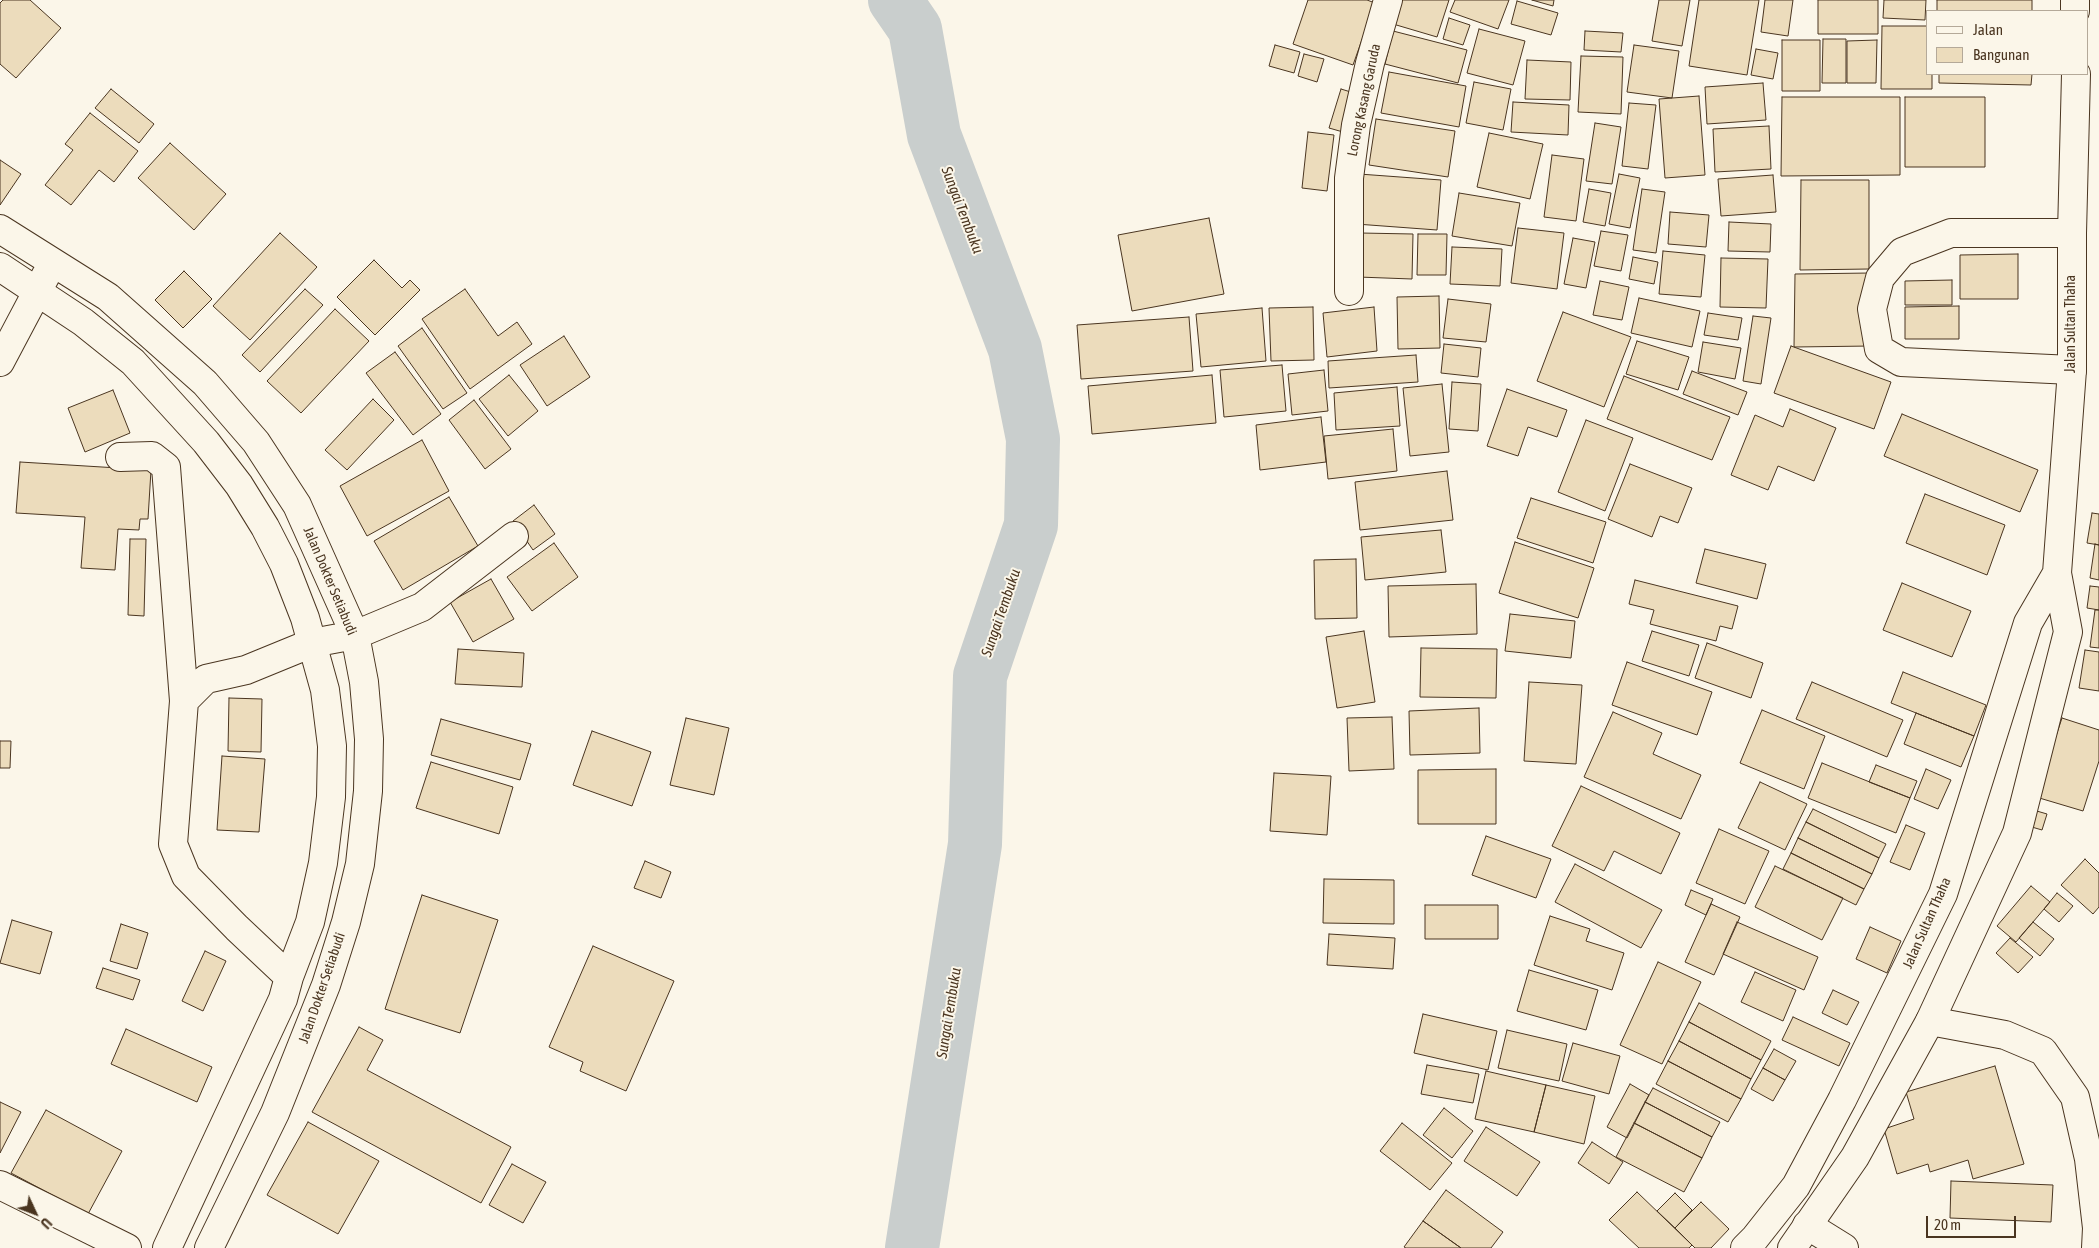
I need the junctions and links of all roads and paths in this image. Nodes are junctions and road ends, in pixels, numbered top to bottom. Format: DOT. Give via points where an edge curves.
graph roads {
  1 [pos="1388,0"];
  2 [pos="2076,75"];
  3 [pos="0,229"];
  4 [pos="2072,234"];
  5 [pos="53,263"];
  6 [pos="0,267"];
  7 [pos="37,290"];
  8 [pos="1349,291"];
  9 [pos="0,362"];
  10 [pos="2072,370"];
  11 [pos="120,457"];
  12 [pos="514,536"];
  13 [pos="2057,573"];
  14 [pos="355,635"];
  15 [pos="312,644"];
  16 [pos="184,701"];
  17 [pos="289,977"];
  18 [pos="1889,1004"];
  19 [pos="1930,1021"];
  20 [pos="0,1184"];
  21 [pos="1808,1225"];
  22 [pos="127,1248"];
  23 [pos="167,1248"];
  24 [pos="209,1248"];
  25 [pos="1745,1248"];
  26 [pos="1792,1248"];
  27 [pos="1844,1248"];
  28 [pos="2096,1248"];
  1 -- 8 [label="main road, Lorong Kasang Garuda" via="1356,125 1349,178"];
  2 -- 4 [label="main road, Jalan Sultan Thaha"];
  3 -- 5 [label="main road, Jalan Dokter Setiabudi"];
  4 -- 10 [label="main road, Jalan Sultan Thaha"];
  4 -- 10 [label="main road" via="1951,234 1910,248 1902,252 1880,278 1872,309 1879,349 1901,362"];
  5 -- 7 [label="main road"];
  5 -- 14 [label="main road, Jalan Dokter Setiabudi" via="108,297 160,342 204,383 256,442 298,505"];
  6 -- 7 [label="main road"];
  7 -- 9 [label="main road"];
  7 -- 15 [label="main road" via="84,322 133,362 206,442 239,485 273,542 302,609"];
  10 -- 13 [label="main road, Jalan Sultan Thaha"];
  11 -- 16 [label="main road" via="152,456 166,467"];
  12 -- 14 [label="main road" via="422,607"];
  13 -- 18 [label="main road, Jalan Sultan Thaha" via="2028,623 1943,894"];
  13 -- 19 [label="main road, Jalan Sultan Thaha" via="2068,632 2017,833"];
  14 -- 15 [label="main road"];
  14 -- 24 [label="main road, Jalan Dokter Setiabudi" via="364,682 369,738 368,791 360,864 323,994 275,1113"];
  15 -- 16 [label="main road" via="246,670 206,679"];
  15 -- 17 [label="main road" via="325,690 332,746 331,797 323,863 312,913"];
  16 -- 17 [label="main road" via="173,844 186,876"];
  17 -- 23 [label="main road" via="284,999"];
  18 -- 19 [label="main road"];
  18 -- 25 [label="main road, Jalan Sultan Thaha" via="1796,1186"];
  19 -- 21 [label="main road, Jalan Sultan Thaha" via="1855,1157"];
  19 -- 28 [label="main road" via="2005,1035 2043,1051 2075,1097 2089,1159 2097,1228"];
  20 -- 22 [label="main road"];
  21 -- 26 [label="main road, Jalan Sultan Thaha"];
  21 -- 27 [label="main road"];
}
